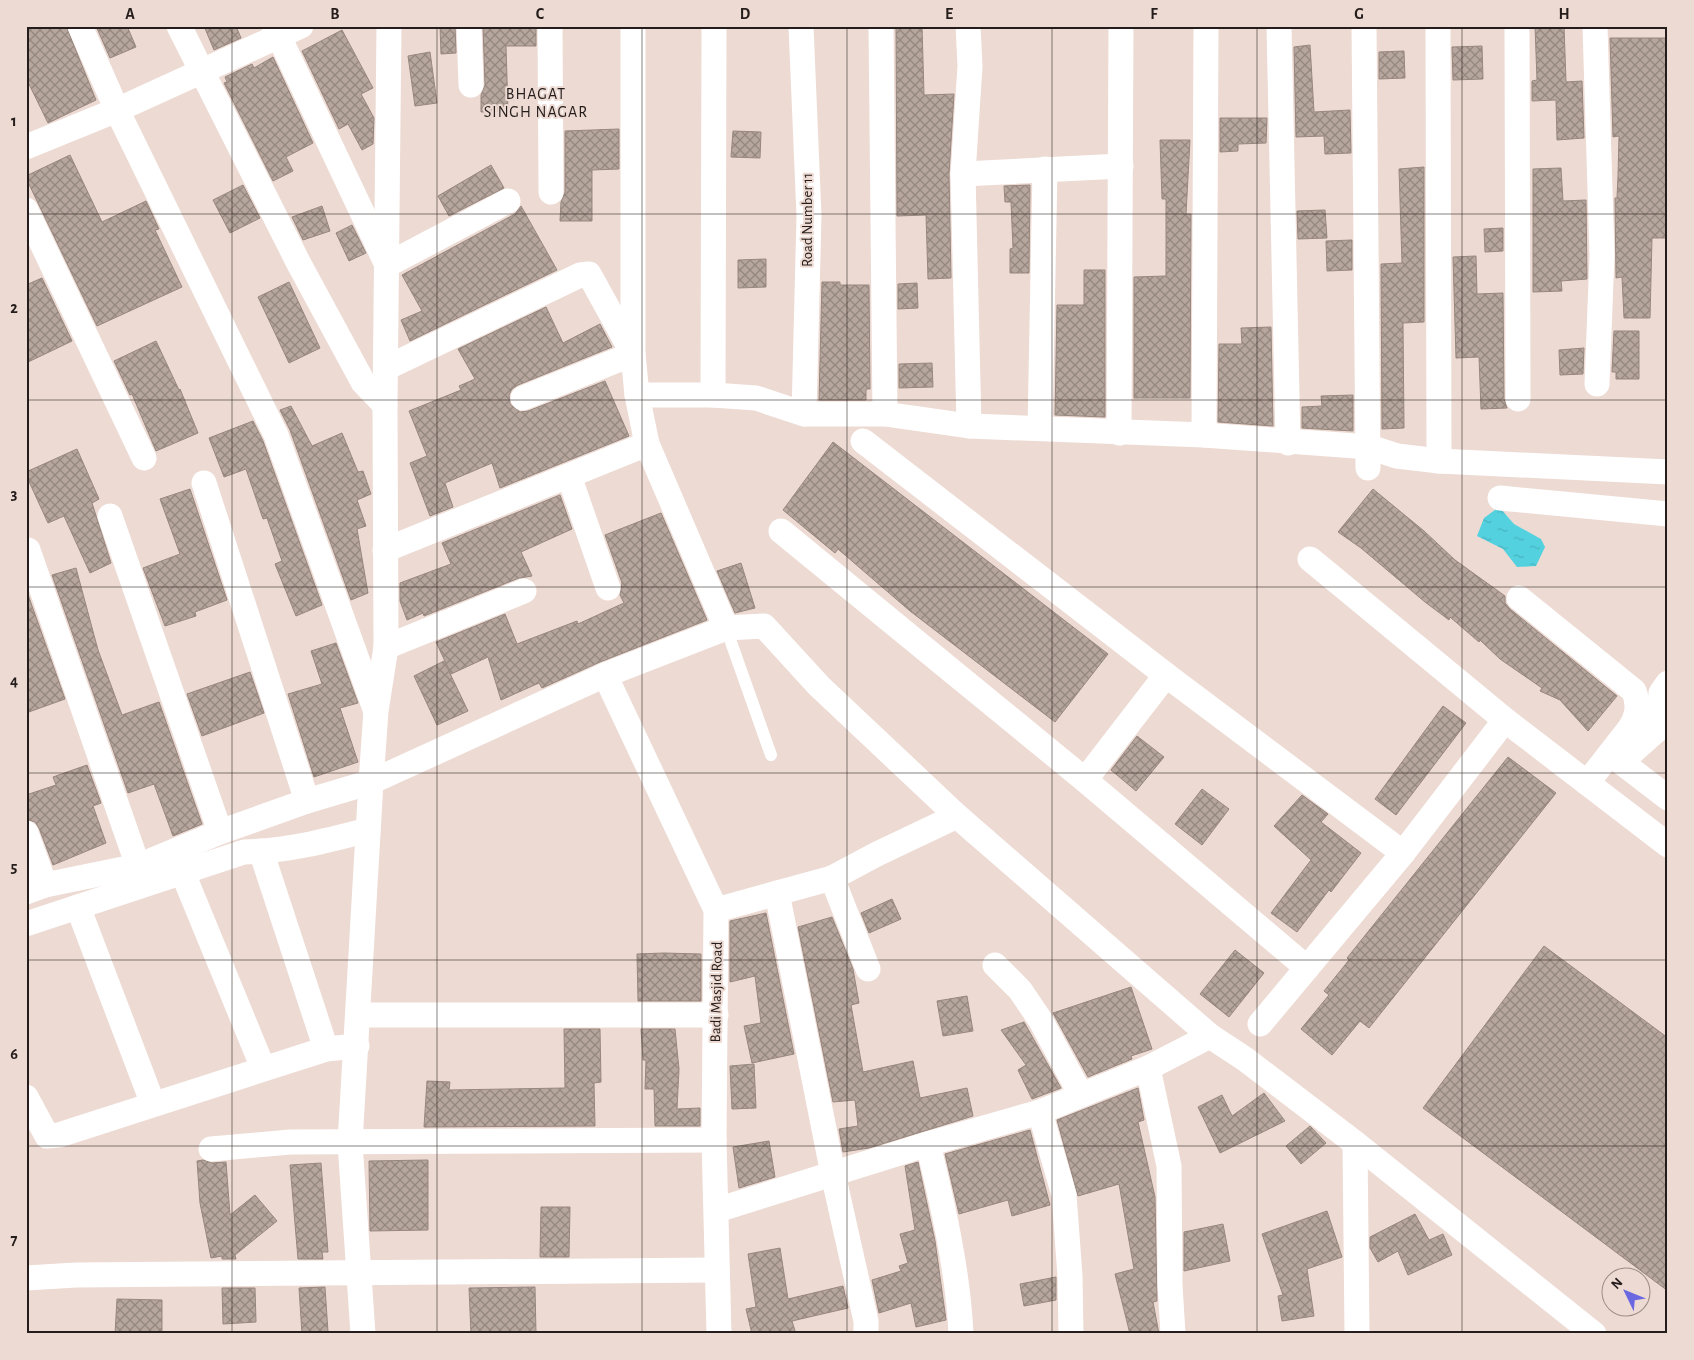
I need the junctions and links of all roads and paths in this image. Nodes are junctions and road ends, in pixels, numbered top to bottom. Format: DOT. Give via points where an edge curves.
graph roads {
  1 [pos="80,26"];
  2 [pos="179,26"];
  3 [pos="301,26"];
  4 [pos="389,26"];
  5 [pos="469,26"];
  6 [pos="550,26"];
  7 [pos="633,26"];
  8 [pos="714,26"];
  9 [pos="801,26"];
  10 [pos="881,26"];
  11 [pos="968,26"];
  12 [pos="1121,26"];
  13 [pos="1206,26"];
  14 [pos="1279,26"];
  15 [pos="1364,26"];
  16 [pos="1438,26"];
  17 [pos="1517,26"];
  18 [pos="1595,26"];
  19 [pos="277,31"];
  20 [pos="200,71"];
  21 [pos="471,85"];
  22 [pos="118,110"];
  23 [pos="26,147"];
  24 [pos="1120,166"];
  25 [pos="1045,169"];
  26 [pos="964,174"];
  27 [pos="551,192"];
  28 [pos="508,201"];
  29 [pos="26,210"];
  30 [pos="386,265"];
  31 [pos="633,354"];
  32 [pos="386,368"];
  33 [pos="1597,384"];
  34 [pos="637,395"];
  35 [pos="713,395"];
  36 [pos="524,398"];
  37 [pos="1518,398"];
  38 [pos="385,405"];
  39 [pos="804,414"];
  40 [pos="885,414"];
  41 [pos="969,426"];
  42 [pos="1040,428"];
  43 [pos="1119,433"];
  44 [pos="1204,435"];
  45 [pos="863,440"];
  46 [pos="1288,443"];
  47 [pos="647,444"];
  48 [pos="1368,456"];
  49 [pos="144,458"];
  50 [pos="1439,461"];
  51 [pos="1668,472"];
  52 [pos="569,476"];
  53 [pos="204,484"];
  54 [pos="1500,498"];
  55 [pos="1668,514"];
  56 [pos="110,516"];
  57 [pos="781,531"];
  58 [pos="28,550"];
  59 [pos="385,550"];
  60 [pos="1310,559"];
  61 [pos="608,588"];
  62 [pos="524,591"];
  63 [pos="1519,598"];
  64 [pos="726,628"];
  65 [pos="386,647"];
  66 [pos="1166,675"];
  67 [pos="605,676"];
  68 [pos="1668,683"];
  69 [pos="376,711"];
  70 [pos="1505,720"];
  71 [pos="771,755"];
  72 [pos="1085,780"];
  73 [pos="371,782"];
  74 [pos="1586,783"];
  75 [pos="1668,798"];
  76 [pos="307,801"];
  77 [pos="957,816"];
  78 [pos="368,830"];
  79 [pos="220,832"];
  80 [pos="26,834"];
  81 [pos="1668,845"];
  82 [pos="261,851"];
  83 [pos="1402,853"];
  84 [pos="138,866"];
  85 [pos="182,872"];
  86 [pos="832,878"];
  87 [pos="36,889"];
  88 [pos="777,893"];
  89 [pos="78,907"];
  90 [pos="716,910"];
  91 [pos="26,924"];
  92 [pos="995,965"];
  93 [pos="1307,968"];
  94 [pos="868,969"];
  95 [pos="359,1015"];
  96 [pos="716,1015"];
  97 [pos="1260,1024"];
  98 [pos="1210,1036"];
  99 [pos="357,1046"];
  100 [pos="326,1049"];
  101 [pos="263,1068"];
  102 [pos="1148,1068"];
  103 [pos="1081,1095"];
  104 [pos="26,1096"];
  105 [pos="153,1104"];
  106 [pos="1040,1112"];
  107 [pos="714,1140"];
  108 [pos="1354,1143"];
  109 [pos="350,1144"];
  110 [pos="928,1144"];
  111 [pos="211,1149"];
  112 [pos="833,1174"];
  113 [pos="717,1210"];
  114 [pos="717,1270"];
  115 [pos="361,1273"];
  116 [pos="26,1278"];
  117 [pos="363,1334"];
  118 [pos="719,1334"];
  119 [pos="866,1334"];
  120 [pos="961,1334"];
  121 [pos="1071,1334"];
  122 [pos="1173,1334"];
  123 [pos="1357,1334"];
  124 [pos="1594,1334"];
  1 -- 22 [label="street"];
  2 -- 20 [label="street"];
  3 -- 19 [label="street"];
  4 -- 30 [label="street"];
  5 -- 21 [label="street"];
  6 -- 27 [label="street"];
  7 -- 31 [label="street"];
  8 -- 35 [label="street"];
  9 -- 39 [label="street, Road Number 11" via="809,216"];
  10 -- 40 [label="street"];
  11 -- 26 [label="street" via="970,66"];
  12 -- 24 [label="street"];
  13 -- 44 [label="street"];
  14 -- 46 [label="street"];
  15 -- 48 [label="street"];
  16 -- 50 [label="street"];
  17 -- 37 [label="street"];
  18 -- 33 [label="street" via="1602,255"];
  19 -- 20 [label="street"];
  19 -- 30 [label="street"];
  20 -- 22 [label="street"];
  20 -- 38 [label="street" via="363,382"];
  22 -- 23 [label="street"];
  22 -- 69 [label="street" via="276,435"];
  24 -- 25 [label="street"];
  24 -- 43 [label="street"];
  25 -- 26 [label="street"];
  25 -- 42 [label="street"];
  26 -- 41 [label="street"];
  28 -- 30 [label="street"];
  29 -- 49 [label="street"];
  30 -- 32 [label="street"];
  31 -- 32 [label="street" via="589,274 580,275"];
  31 -- 34 [label="street"];
  31 -- 36 [label="street"];
  32 -- 38 [label="street"];
  34 -- 35 [label="street"];
  34 -- 47 [label="street"];
  35 -- 39 [label="street" via="756,398"];
  38 -- 59 [label="street"];
  39 -- 40 [label="street"];
  40 -- 41 [label="street"];
  41 -- 42 [label="street"];
  42 -- 43 [label="street"];
  43 -- 44 [label="street"];
  44 -- 46 [label="street"];
  45 -- 66 [label="street"];
  46 -- 48 [label="street"];
  47 -- 52 [label="street"];
  47 -- 64 [label="street"];
  48 -- 50 [label="street"];
  50 -- 51 [label="street"];
  52 -- 59 [label="street"];
  52 -- 61 [label="street"];
  53 -- 76 [label="street"];
  54 -- 55 [label="street"];
  56 -- 79 [label="street"];
  57 -- 72 [label="street"];
  58 -- 84 [label="street"];
  59 -- 65 [label="street"];
  60 -- 70 [label="street"];
  62 -- 65 [label="street"];
  63 -- 74 [label="street" via="1634,690 1638,702 1636,718"];
  64 -- 67 [label="street"];
  64 -- 71 [label="lane"];
  64 -- 77 [label="street" via="764,626 819,686"];
  65 -- 69 [label="street"];
  66 -- 72 [label="street"];
  66 -- 83 [label="street"];
  67 -- 73 [label="street"];
  67 -- 90 [label="street, Badi Masjid Road"];
  68 -- 75 [label="street" via="1661,693 1657,730 1621,762"];
  69 -- 73 [label="street"];
  70 -- 74 [label="street"];
  70 -- 83 [label="street"];
  72 -- 93 [label="street"];
  73 -- 76 [label="street"];
  73 -- 78 [label="street"];
  74 -- 81 [label="street"];
  76 -- 79 [label="street"];
  77 -- 86 [label="street"];
  77 -- 98 [label="street"];
  78 -- 82 [label="street" via="308,846"];
  78 -- 95 [label="street"];
  79 -- 84 [label="street"];
  80 -- 87 [label="street"];
  82 -- 85 [label="street" via="244,852"];
  82 -- 100 [label="street"];
  83 -- 93 [label="street"];
  84 -- 87 [label="street"];
  85 -- 89 [label="street"];
  85 -- 101 [label="street"];
  86 -- 88 [label="street"];
  86 -- 94 [label="street"];
  88 -- 90 [label="street"];
  88 -- 112 [label="street"];
  89 -- 91 [label="street"];
  89 -- 105 [label="street"];
  90 -- 96 [label="street, Badi Masjid Road"];
  92 -- 103 [label="street" via="1020,990 1041,1021"];
  93 -- 97 [label="street"];
  95 -- 96 [label="street"];
  95 -- 99 [label="street"];
  96 -- 107 [label="street, Badi Masjid Road"];
  98 -- 102 [label="street"];
  98 -- 108 [label="street"];
  99 -- 100 [label="street"];
  99 -- 109 [label="street"];
  100 -- 101 [label="street"];
  101 -- 105 [label="street"];
  102 -- 103 [label="street"];
  102 -- 122 [label="street" via="1169,1166"];
  103 -- 106 [label="street"];
  104 -- 105 [label="street" via="47,1136 60,1135"];
  106 -- 110 [label="street"];
  106 -- 121 [label="street" via="1064,1195"];
  107 -- 109 [label="street"];
  107 -- 113 [label="street, Badi Masjid Road"];
  108 -- 123 [label="street"];
  108 -- 124 [label="street"];
  109 -- 111 [label="street" via="290,1142"];
  109 -- 115 [label="street"];
  110 -- 112 [label="street"];
  110 -- 120 [label="street" via="945,1218"];
  112 -- 113 [label="street"];
  112 -- 119 [label="street" via="866,1321"];
  113 -- 114 [label="street, Badi Masjid Road"];
  114 -- 115 [label="street"];
  114 -- 118 [label="street, Badi Masjid Road"];
  115 -- 116 [label="street"];
  115 -- 117 [label="street"];
}
